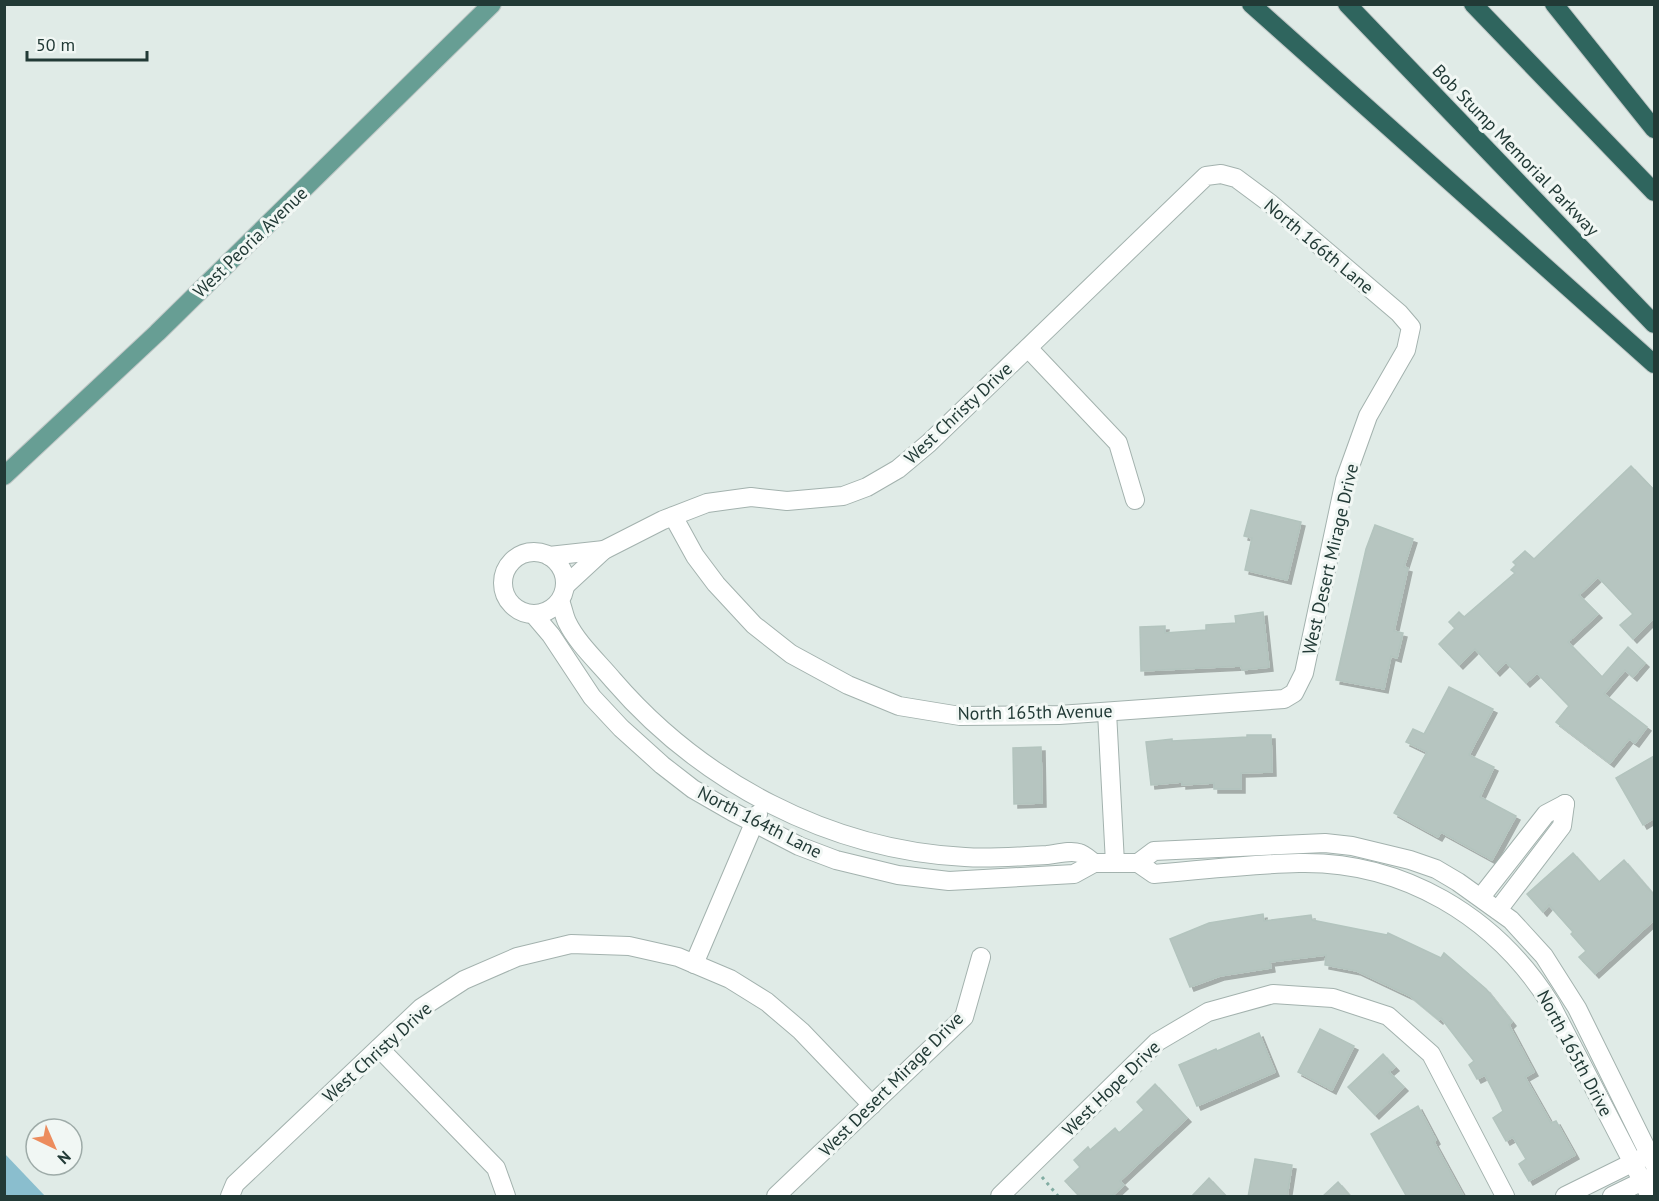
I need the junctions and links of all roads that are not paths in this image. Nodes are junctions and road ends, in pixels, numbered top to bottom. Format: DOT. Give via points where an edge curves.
graph roads {
  1 [pos="492,4"];
  2 [pos="1251,4"];
  3 [pos="1347,4"];
  4 [pos="1473,4"];
  5 [pos="1554,4"];
  6 [pos="1654,129"];
  7 [pos="1221,174"];
  8 [pos="1654,192"];
  9 [pos="1654,324"];
  10 [pos="1411,327"];
  11 [pos="1028,348"];
  12 [pos="1654,364"];
  13 [pos="4,476"];
  14 [pos="1135,500"];
  15 [pos="673,516"];
  16 [pos="604,550"];
  17 [pos="549,556"];
  18 [pos="563,594"];
  19 [pos="534,615"];
  20 [pos="1294,693"];
  21 [pos="1107,712"];
  22 [pos="764,800"];
  23 [pos="754,823"];
  24 [pos="1094,863"];
  25 [pos="1116,863"];
  26 [pos="1138,863"];
  27 [pos="1481,897"];
  28 [pos="1498,910"];
  29 [pos="981,957"];
  30 [pos="694,964"];
  31 [pos="379,1048"];
  32 [pos="872,1105"];
  33 [pos="1653,1157"];
  34 [pos="1632,1162"];
  35 [pos="1649,1184"];
  36 [pos="230,1197"];
  37 [pos="506,1197"];
  38 [pos="776,1197"];
  39 [pos="1000,1197"];
  40 [pos="1505,1197"];
  41 [pos="1565,1197"];
  42 [pos="1612,1197"];
  1 -- 13 [label="main road, West Peoria Avenue" via="157,333"];
  2 -- 12 [label="highway"];
  3 -- 9 [label="highway, Bob Stump Memorial Parkway"];
  4 -- 8 [label="highway"];
  5 -- 6 [label="highway"];
  7 -- 10 [label="street, North 166th Lane" via="1236,178 1271,204 1400,312"];
  7 -- 11 [label="street, West Christy Drive" via="1206,176"];
  10 -- 20 [label="street, West Desert Mirage Drive" via="1406,350 1368,416 1345,480 1304,674"];
  11 -- 14 [label="street" via="1118,443"];
  11 -- 15 [label="street, West Christy Drive" via="898,469 867,487 843,496 786,501 751,497 707,503"];
  15 -- 16 [label="street, West Christy Drive"];
  15 -- 21 [label="street, North 165th Avenue" via="695,556 754,625 791,654 848,685 899,706 960,716"];
  16 -- 17 [label="street"];
  16 -- 18 [label="street"];
  17 -- 18 [label="street, North 164th Lane" via="563,571"];
  17 -- 19 [label="street, North 164th Lane" via="519,556 505,572 503,582 509,601"];
  18 -- 19 [label="street" via="553,608"];
  18 -- 22 [label="street, North 164th Lane" via="568,623 579,640 636,706 700,762"];
  19 -- 23 [label="street, North 164th Lane" via="592,697 621,728 693,789"];
  20 -- 21 [label="street, North 165th Avenue" via="1284,699"];
  21 -- 25 [label="street"];
  22 -- 23 [label="street"];
  22 -- 24 [label="street, North 164th Lane" via="822,828 918,853 1015,857 1078,852"];
  23 -- 24 [label="street, North 164th Lane" via="799,846 898,875 982,880 1074,874"];
  23 -- 30 [label="street"];
  24 -- 25 [label="street, North 164th Lane"];
  25 -- 26 [label="street, North 165th Drive"];
  26 -- 27 [label="street, North 165th Drive" via="1154,851 1324,843 1410,860 1436,869"];
  26 -- 34 [label="street, North 165th Drive" via="1154,874 1301,863 1365,870 1395,878 1460,908 1497,938 1537,982"];
  27 -- 28 [label="street, North 165th Drive"];
  27 -- 28 [label="street" via="1546,814 1565,804 1562,826"];
  28 -- 33 [label="street, North 165th Drive" via="1530,938 1563,984"];
  29 -- 32 [label="street, West Desert Mirage Drive" via="964,1017"];
  30 -- 31 [label="street, West Christy Drive" via="629,946 571,944 528,955 464,980 421,1008"];
  30 -- 32 [label="street, West Christy Drive" via="730,979 766,1002 801,1031"];
  31 -- 36 [label="street, West Christy Drive" via="235,1184"];
  31 -- 37 [label="street" via="496,1168"];
  32 -- 38 [label="street, West Desert Mirage Drive"];
  33 -- 34 [label="street"];
  34 -- 35 [label="street, North 165th Drive"];
  34 -- 41 [label="street"];
  35 -- 42 [label="street"];
  39 -- 40 [label="street, West Hope Drive" via="1157,1042 1208,1011 1273,994 1333,998 1388,1016 1431,1054"];
}
